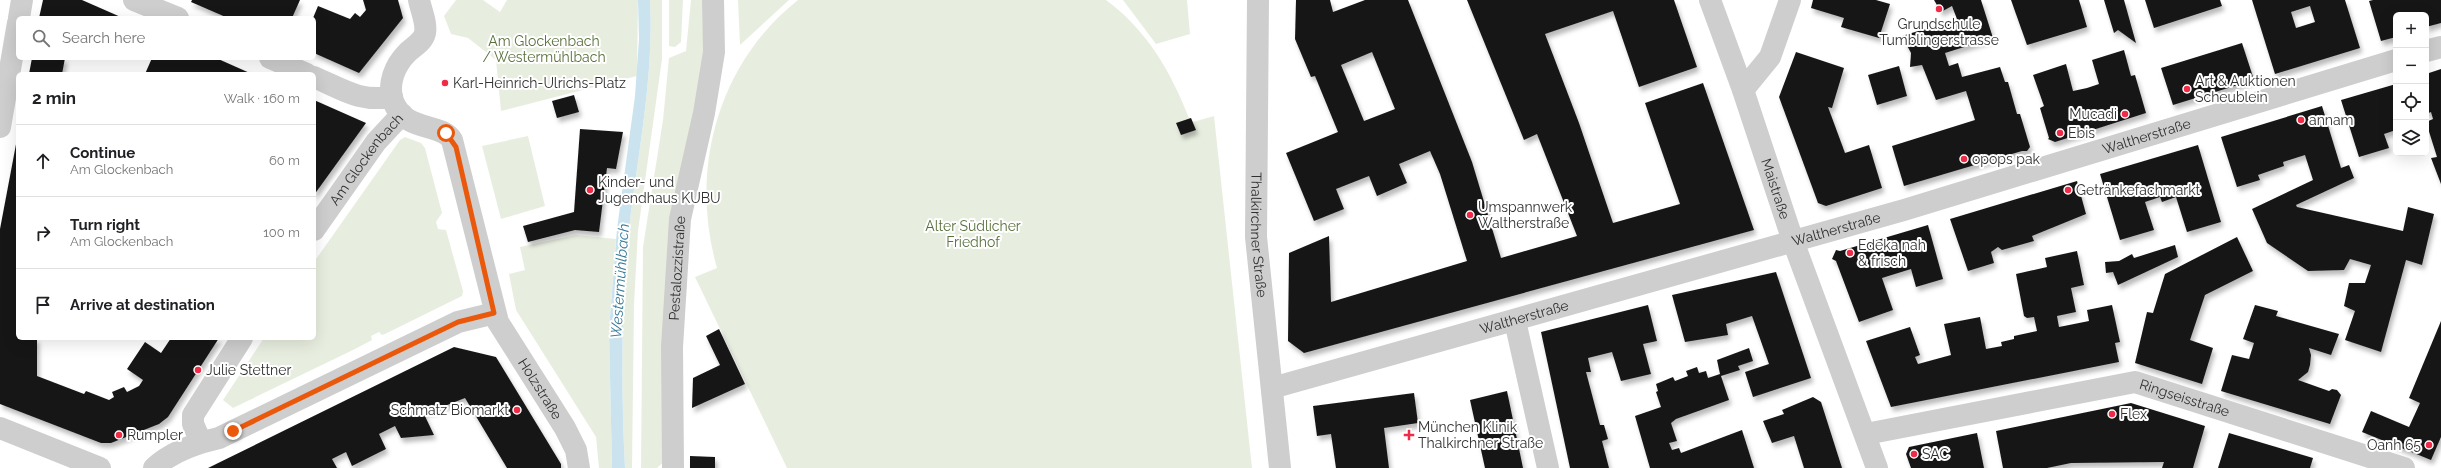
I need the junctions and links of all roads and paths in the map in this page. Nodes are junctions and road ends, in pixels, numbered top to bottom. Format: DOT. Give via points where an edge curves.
graph roads {
  1 [pos="22,0"];
  2 [pos="134,0"];
  3 [pos="419,0"];
  4 [pos="713,0"];
  5 [pos="1258,0"];
  6 [pos="1710,0"];
  7 [pos="1790,0"];
  8 [pos="19,16"];
  9 [pos="173,16"];
  10 [pos="16,35"];
  11 [pos="2441,47"];
  12 [pos="2429,50"];
  13 [pos="275,60"];
  14 [pos="2393,61"];
  15 [pos="302,72"];
  16 [pos="316,78"];
  17 [pos="1743,90"];
  18 [pos="397,105"];
  19 [pos="0,127"];
  20 [pos="316,227"];
  21 [pos="1793,241"];
  22 [pos="494,313"];
  23 [pos="1515,321"];
  24 [pos="241,340"];
  25 [pos="1272,388"];
  26 [pos="0,428"];
  27 [pos="1866,434"];
  28 [pos="201,442"];
  29 [pos="100,468"];
  30 [pos="154,468"];
  31 [pos="579,468"];
  32 [pos="673,468"];
  33 [pos="1280,468"];
  34 [pos="1548,468"];
  35 [pos="1877,468"];
  36 [pos="2404,468"];
  1 -- 8 [label="street"];
  2 -- 9 [label="street"];
  3 -- 18 [label="street" via="426,28 423,38 397,65 391,83"];
  4 -- 32 [label="street, Pestalozzistraße" via="714,52 704,112 680,219 672,347"];
  5 -- 25 [label="street, Thalkirchner Straße" via="1256,237"];
  6 -- 17 [label="street, Maistraße"];
  7 -- 17 [label="street" via="1770,57"];
  10 -- 19 [label="street"];
  11 -- 12 [label="street"];
  13 -- 15 [label="street"];
  14 -- 21 [label="street, Waltherstraße" via="1910,208"];
  16 -- 18 [label="street" via="363,98"];
  17 -- 21 [label="street, Maistraße"];
  18 -- 20 [label="street, Am Glockenbach" via="376,142"];
  18 -- 22 [label="street, Am Glockenbach" via="420,126 446,133 454,143"];
  21 -- 23 [label="street, Waltherstraße"];
  21 -- 27 [label="street, Maistraße"];
  22 -- 28 [label="street" via="458,322 219,438"];
  22 -- 31 [label="street, Holzstraße" via="506,338 565,428 576,450"];
  23 -- 25 [label="street, Waltherstraße"];
  23 -- 34 [label="street"];
  24 -- 28 [label="street" via="193,415 192,424"];
  25 -- 33 [label="street, Thalkirchner Straße"];
  26 -- 29 [label="street"];
  27 -- 35 [label="street, Maistraße"];
  27 -- 36 [label="street, Ringseisstraße" via="2135,382"];
  28 -- 30 [label="street" via="166,459"];
}
